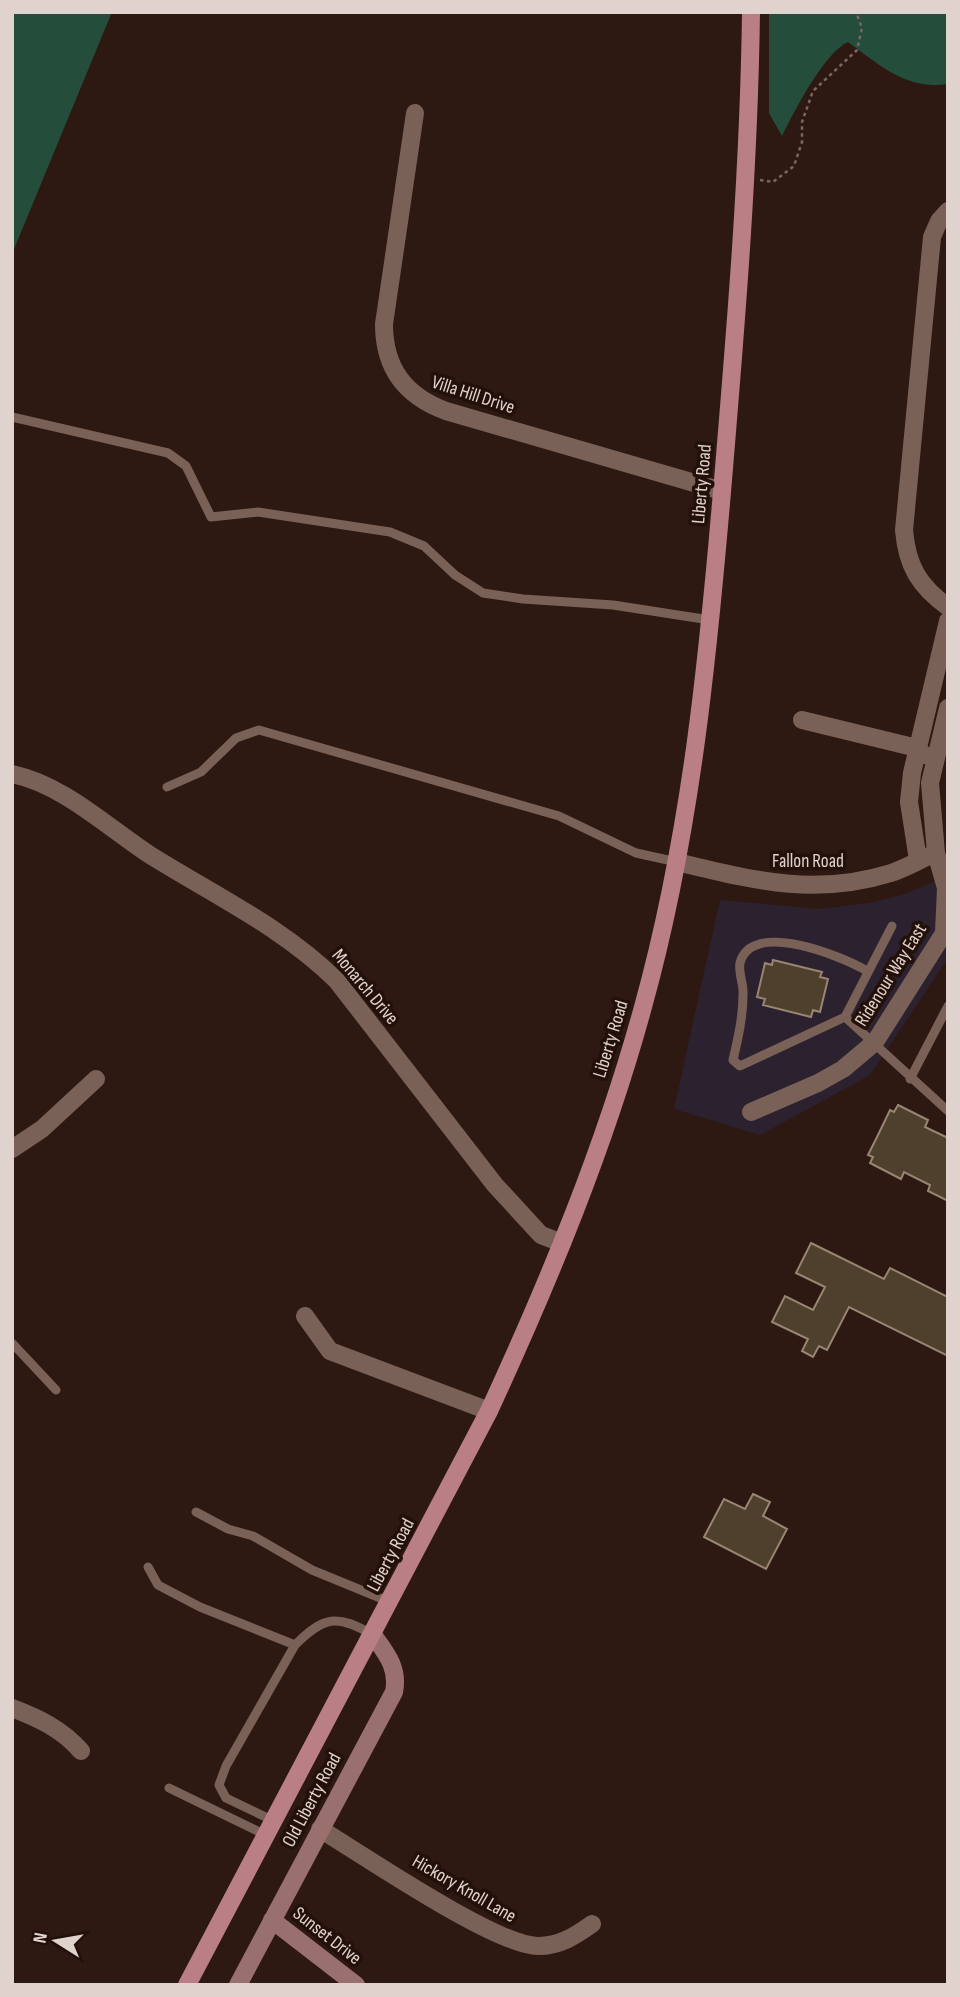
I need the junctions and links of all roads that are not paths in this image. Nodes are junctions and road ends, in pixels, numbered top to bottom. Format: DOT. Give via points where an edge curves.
graph roads {
  1 [pos="751,12"];
  2 [pos="415,113"];
  3 [pos="948,212"];
  4 [pos="12,417"];
  5 [pos="722,491"];
  6 [pos="948,607"];
  7 [pos="710,620"];
  8 [pos="948,621"];
  9 [pos="927,711"];
  10 [pos="947,713"];
  11 [pos="802,720"];
  12 [pos="917,748"];
  13 [pos="934,765"];
  14 [pos="12,774"];
  15 [pos="167,787"];
  16 [pos="936,853"];
  17 [pos="918,860"];
  18 [pos="677,862"];
  19 [pos="892,926"];
  20 [pos="867,971"];
  21 [pos="948,1006"];
  22 [pos="845,1017"];
  23 [pos="875,1042"];
  24 [pos="96,1079"];
  25 [pos="910,1079"];
  26 [pos="948,1111"];
  27 [pos="751,1112"];
  28 [pos="12,1149"];
  29 [pos="562,1243"];
  30 [pos="304,1316"];
  31 [pos="12,1343"];
  32 [pos="56,1390"];
  33 [pos="489,1411"];
  34 [pos="196,1512"];
  35 [pos="148,1567"];
  36 [pos="390,1602"];
  37 [pos="373,1634"];
  38 [pos="295,1645"];
  39 [pos="12,1708"];
  40 [pos="81,1751"];
  41 [pos="169,1788"];
  42 [pos="270,1828"];
  43 [pos="320,1829"];
  44 [pos="272,1920"];
  45 [pos="592,1924"];
  46 [pos="187,1985"];
  47 [pos="238,1985"];
  48 [pos="356,1985"];
  1 -- 5 [label="main road, Liberty Road" via="746,177"];
  2 -- 5 [label="street, Villa Hill Drive" via="384,324 387,357 397,377 425,404"];
  3 -- 6 [label="street" via="932,237 904,530 914,575"];
  4 -- 7 [label="lane" via="168,453 186,466 211,517 258,512 390,532 424,546 483,593"];
  5 -- 7 [label="main road, Liberty Road"];
  7 -- 18 [label="main road, Liberty Road"];
  8 -- 9 [label="street"];
  9 -- 10 [label="street"];
  9 -- 12 [label="street"];
  10 -- 13 [label="street, Ridenour Way East"];
  11 -- 12 [label="street"];
  12 -- 13 [label="street"];
  12 -- 17 [label="street" via="909,802"];
  13 -- 16 [label="street, Ridenour Way East" via="931,815"];
  14 -- 29 [label="street, Monarch Drive" via="51,788 309,953 337,981 495,1185 541,1234"];
  15 -- 18 [label="lane" via="201,772 236,738 259,730 559,816 636,853"];
  16 -- 17 [label="street, Fallon Road"];
  16 -- 23 [label="street, Ridenour Way East" via="946,888 944,933"];
  17 -- 18 [label="street, Fallon Road" via="846,884 795,886"];
  18 -- 29 [label="main road, Liberty Road" via="627,1062"];
  19 -- 20 [label="lane"];
  20 -- 22 [label="lane"];
  20 -- 22 [label="lane" via="780,940 760,942 746,950 739,964 744,990 733,1059 740,1066"];
  21 -- 25 [label="lane"];
  22 -- 23 [label="lane"];
  23 -- 25 [label="lane"];
  23 -- 27 [label="street, Ridenour Way East" via="843,1069"];
  24 -- 28 [label="street" via="42,1129"];
  25 -- 26 [label="lane"];
  29 -- 33 [label="main road, Liberty Road"];
  30 -- 33 [label="street" via="330,1351"];
  31 -- 32 [label="lane"];
  33 -- 36 [label="main road, Liberty Road"];
  34 -- 36 [label="lane" via="228,1530 253,1536 312,1570"];
  35 -- 38 [label="lane" via="158,1585"];
  36 -- 37 [label="main road, Liberty Road"];
  37 -- 38 [label="lane" via="349,1621 325,1621"];
  37 -- 42 [label="main road, Liberty Road"];
  37 -- 43 [label="street, Old Liberty Road" via="393,1665 394,1692"];
  38 -- 42 [label="lane" via="219,1785 226,1798"];
  39 -- 40 [label="street" via="52,1726"];
  41 -- 42 [label="lane"];
  42 -- 46 [label="main road, Liberty Road"];
  43 -- 44 [label="street, Old Liberty Road"];
  43 -- 45 [label="street, Hickory Knoll Lane" via="518,1943 553,1945"];
  44 -- 47 [label="street, Old Liberty Road"];
  44 -- 48 [label="street, Sunset Drive"];
}
